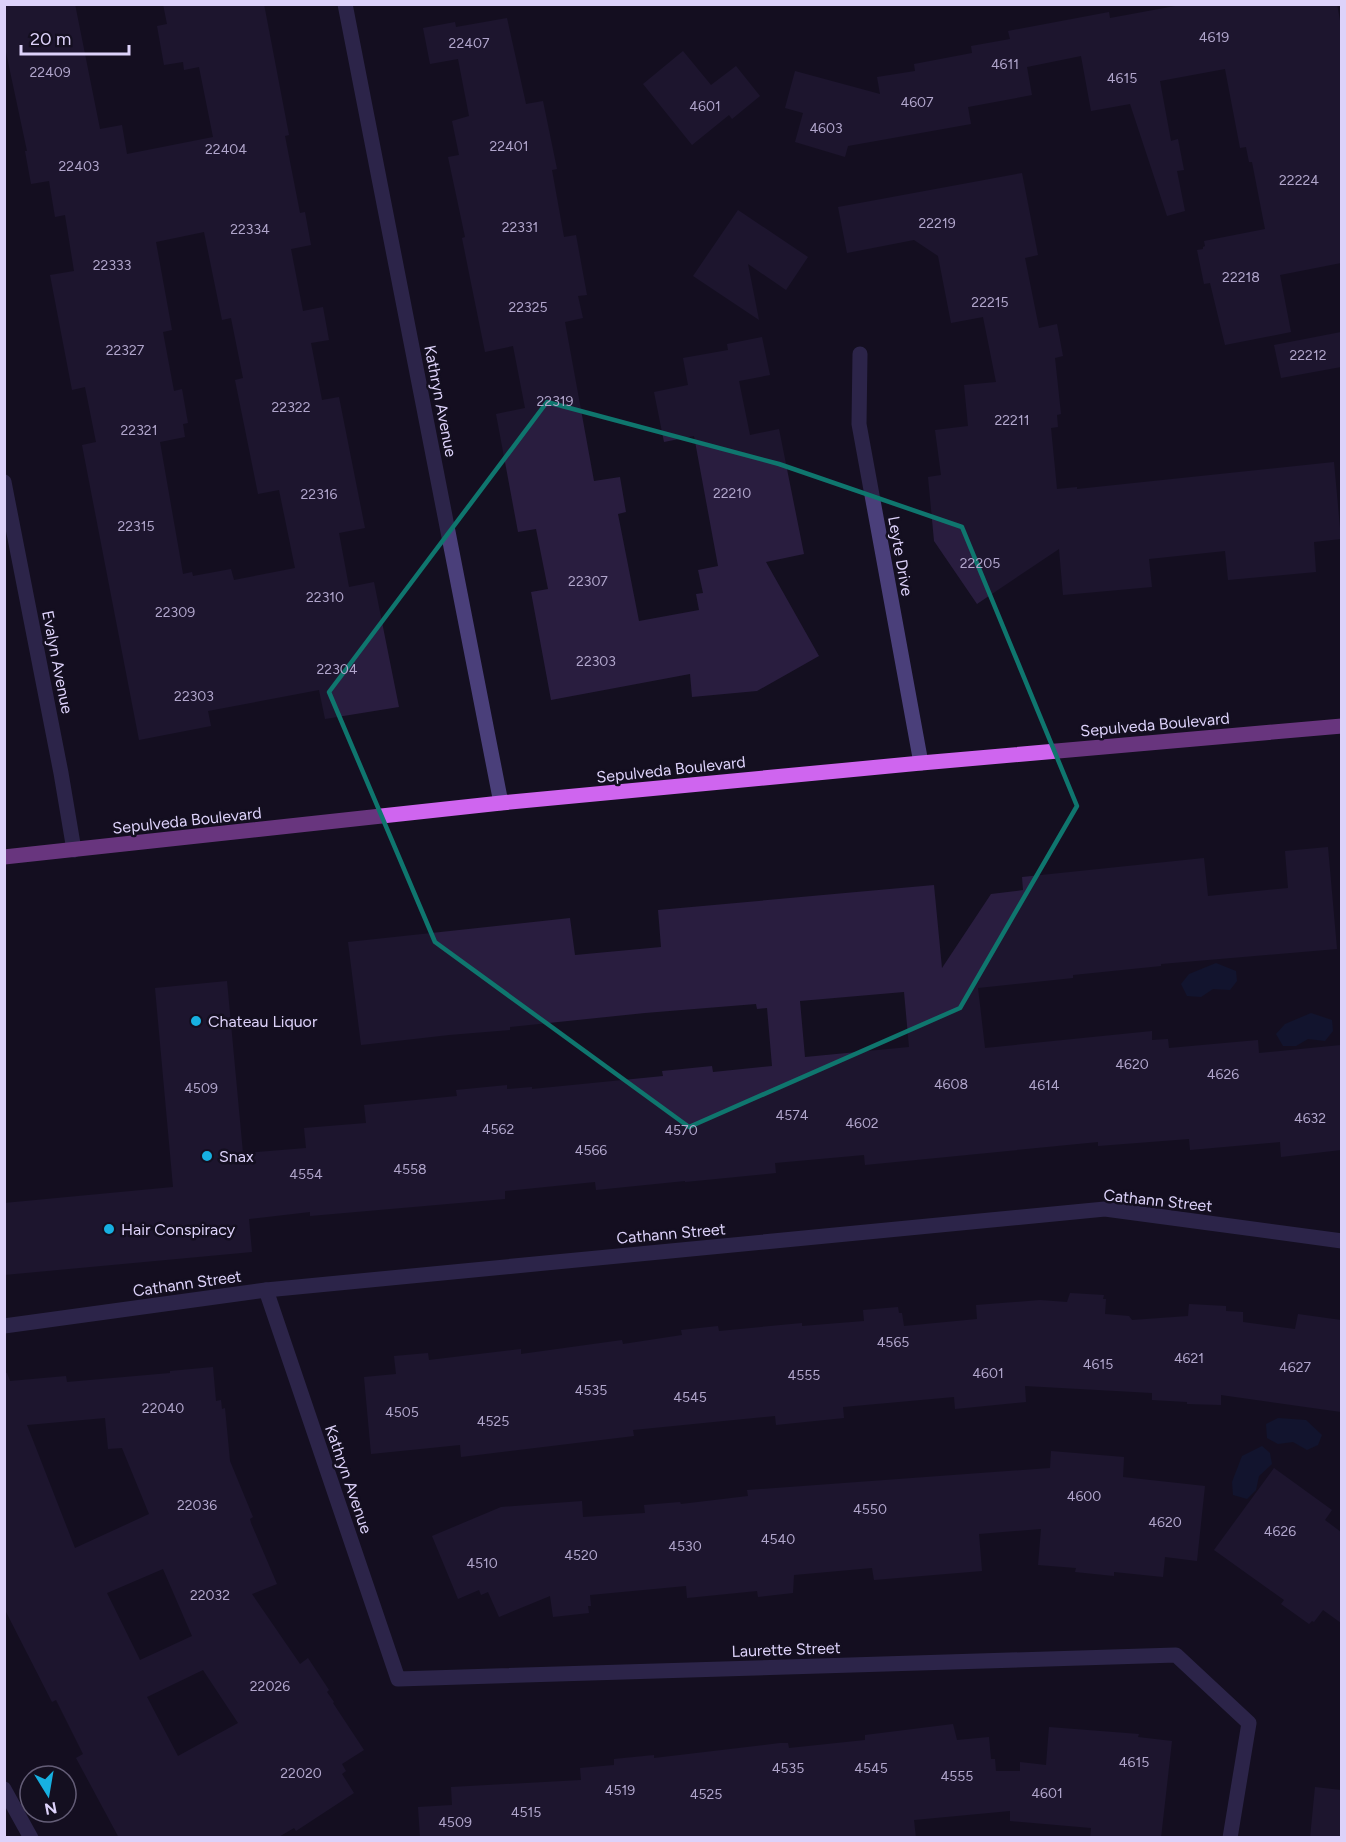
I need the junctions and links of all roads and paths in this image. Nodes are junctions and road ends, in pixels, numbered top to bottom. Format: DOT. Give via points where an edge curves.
graph roads {
  1 [pos="345,4"];
  2 [pos="860,354"];
  3 [pos="4,482"];
  4 [pos="1341,726"];
  5 [pos="921,763"];
  6 [pos="501,803"];
  7 [pos="74,850"];
  8 [pos="4,857"];
  9 [pos="1341,1241"];
  10 [pos="266,1290"];
  11 [pos="4,1326"];
  12 [pos="398,1679"];
  13 [pos="4,1790"];
  14 [pos="32,1838"];
  15 [pos="1230,1838"];
  1 -- 6 [label="street, Kathryn Avenue"];
  2 -- 5 [label="street, Leyte Drive" via="859,424"];
  3 -- 7 [label="street, Evalyn Avenue"];
  4 -- 5 [label="main road, Sepulveda Boulevard"];
  5 -- 6 [label="main road, Sepulveda Boulevard"];
  6 -- 7 [label="main road, Sepulveda Boulevard"];
  7 -- 8 [label="main road, Sepulveda Boulevard"];
  9 -- 10 [label="street, Cathann Street" via="1105,1209"];
  10 -- 11 [label="street, Cathann Street"];
  10 -- 12 [label="street, Kathryn Avenue"];
  12 -- 15 [label="street, Laurette Street" via="1176,1655 1249,1723"];
  13 -- 14 [label="street"];
}
